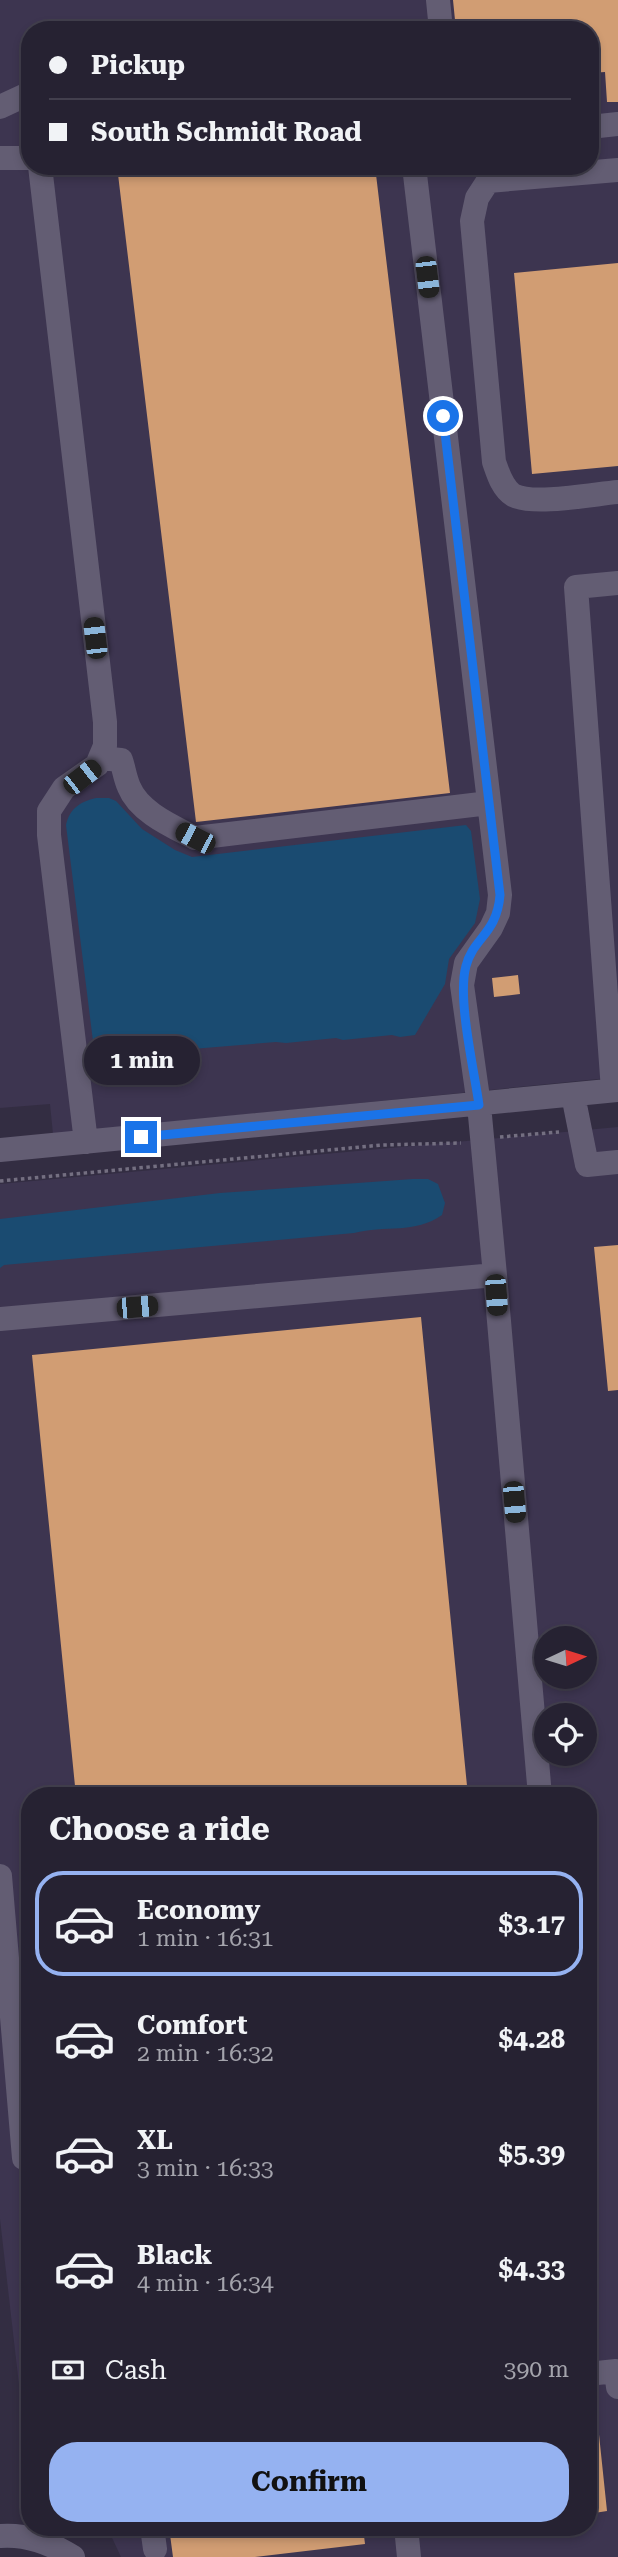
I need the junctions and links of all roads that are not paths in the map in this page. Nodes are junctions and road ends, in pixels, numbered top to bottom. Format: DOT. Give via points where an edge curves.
graph roads {
  1 [pos="438,0"];
  2 [pos="440,21"];
  3 [pos="21,97"];
  4 [pos="0,107"];
  5 [pos="618,124"];
  6 [pos="599,126"];
  7 [pos="0,158"];
  8 [pos="21,158"];
  9 [pos="618,170"];
  10 [pos="599,172"];
  11 [pos="41,175"];
  12 [pos="415,175"];
  13 [pos="559,175"];
  14 [pos="618,492"];
  15 [pos="618,583"];
  16 [pos="100,758"];
  17 [pos="489,803"];
  18 [pos="613,1010"];
  19 [pos="616,1090"];
  20 [pos="573,1095"];
  21 [pos="479,1105"];
  22 [pos="86,1142"];
  23 [pos="0,1150"];
  24 [pos="618,1162"];
  25 [pos="495,1275"];
  26 [pos="0,1319"];
  27 [pos="539,1787"];
  28 [pos="0,1876"];
  29 [pos="21,2123"];
  30 [pos="597,2373"];
  31 [pos="618,2387"];
  32 [pos="0,2536"];
  33 [pos="407,2536"];
  34 [pos="73,2557"];
  35 [pos="409,2557"];
  1 -- 2 [label="street"];
  3 -- 4 [label="street"];
  5 -- 6 [label="street"];
  7 -- 8 [label="street"];
  9 -- 10 [label="street"];
  11 -- 16 [label="street" via="105,722"];
  12 -- 17 [label="street"];
  13 -- 14 [label="street" via="488,181 471,221 494,462 512,494 532,500"];
  15 -- 18 [label="street" via="576,587"];
  16 -- 17 [label="street" via="121,760 130,789 142,806 195,838"];
  16 -- 22 [label="street" via="64,788 49,811"];
  17 -- 21 [label="street" via="498,913 466,963 462,985"];
  18 -- 19 [label="street"];
  19 -- 20 [label="street"];
  20 -- 21 [label="street"];
  20 -- 24 [label="street" via="587,1165"];
  21 -- 22 [label="street"];
  21 -- 25 [label="street"];
  22 -- 23 [label="street"];
  25 -- 26 [label="street"];
  25 -- 27 [label="street"];
  28 -- 29 [label="street"];
  30 -- 31 [label="street" via="616,2371"];
  32 -- 34 [label="street" via="17,2535 52,2544"];
  33 -- 35 [label="street"];
}
